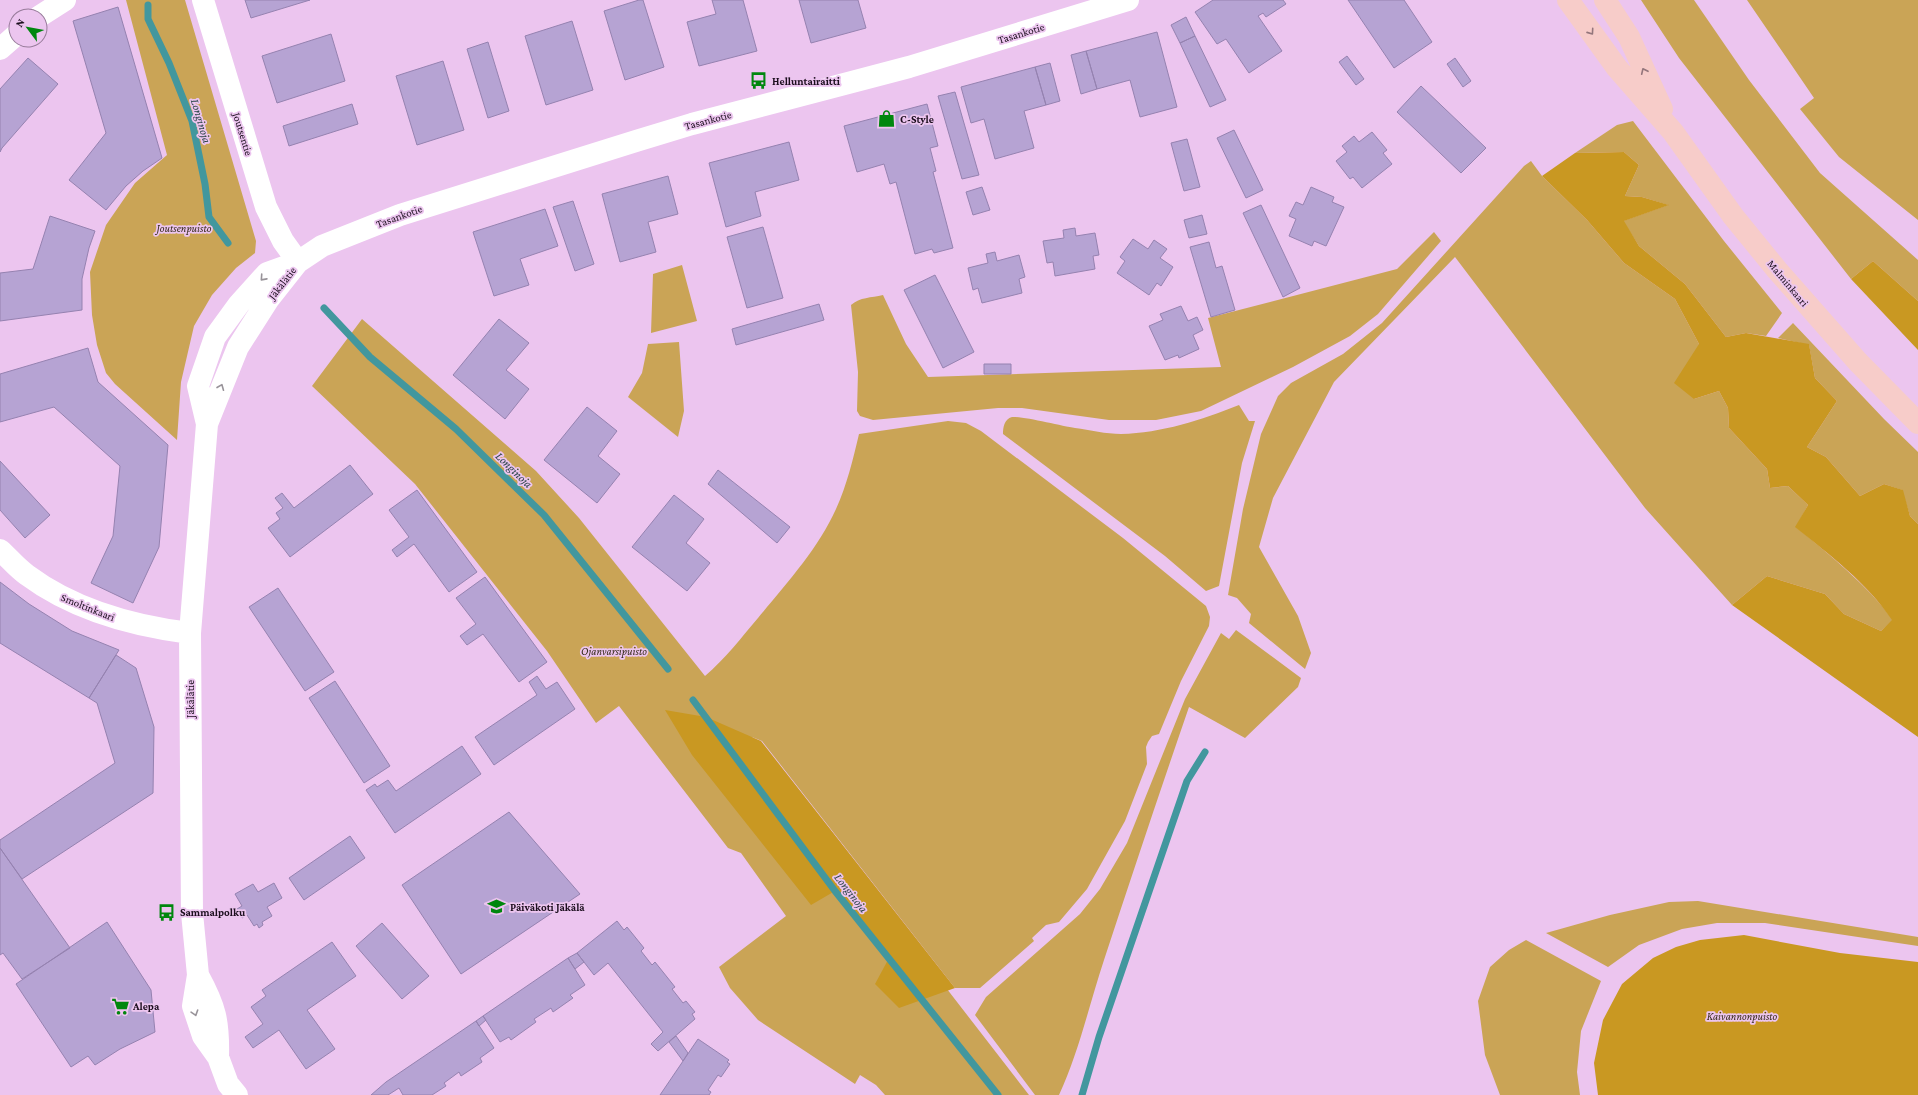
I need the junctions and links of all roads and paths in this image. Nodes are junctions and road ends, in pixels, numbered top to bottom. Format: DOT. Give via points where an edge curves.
graph roads {
  1 [pos="65,0"];
  2 [pos="203,0"];
  3 [pos="1128,0"];
  4 [pos="1568,0"];
  5 [pos="1605,0"];
  6 [pos="48,11"];
  7 [pos="8,42"];
  8 [pos="0,49"];
  9 [pos="1673,132"];
  10 [pos="298,262"];
  11 [pos="1918,423"];
  12 [pos="0,550"];
  13 [pos="190,633"];
  14 [pos="237,1095"];
  1 -- 6 [label="street"];
  2 -- 10 [label="street, Joutsentie" via="266,207 283,241"];
  3 -- 10 [label="street, Tasankotie" via="909,67 692,124 500,183 400,215 322,246"];
  4 -- 9 [label="main road, Malminkaari, one-way" via="1617,68"];
  9 -- 5 [label="main road, Malminkaari, one-way" via="1629,37"];
  7 -- 8 [label="street"];
  9 -- 11 [label="main road, Malminkaari" via="1733,216 1777,270 1848,351"];
  10 -- 13 [label="street, Jäkälätie" via="267,273 239,304 215,337 198,386 207,424"];
  12 -- 13 [label="street, Smoltinkaari" via="27,575 82,606 116,618 165,630"];
  13 -- 14 [label="street, Jäkälätie" via="192,913 198,975 193,1006 203,1036 218,1057 228,1084"];
}
